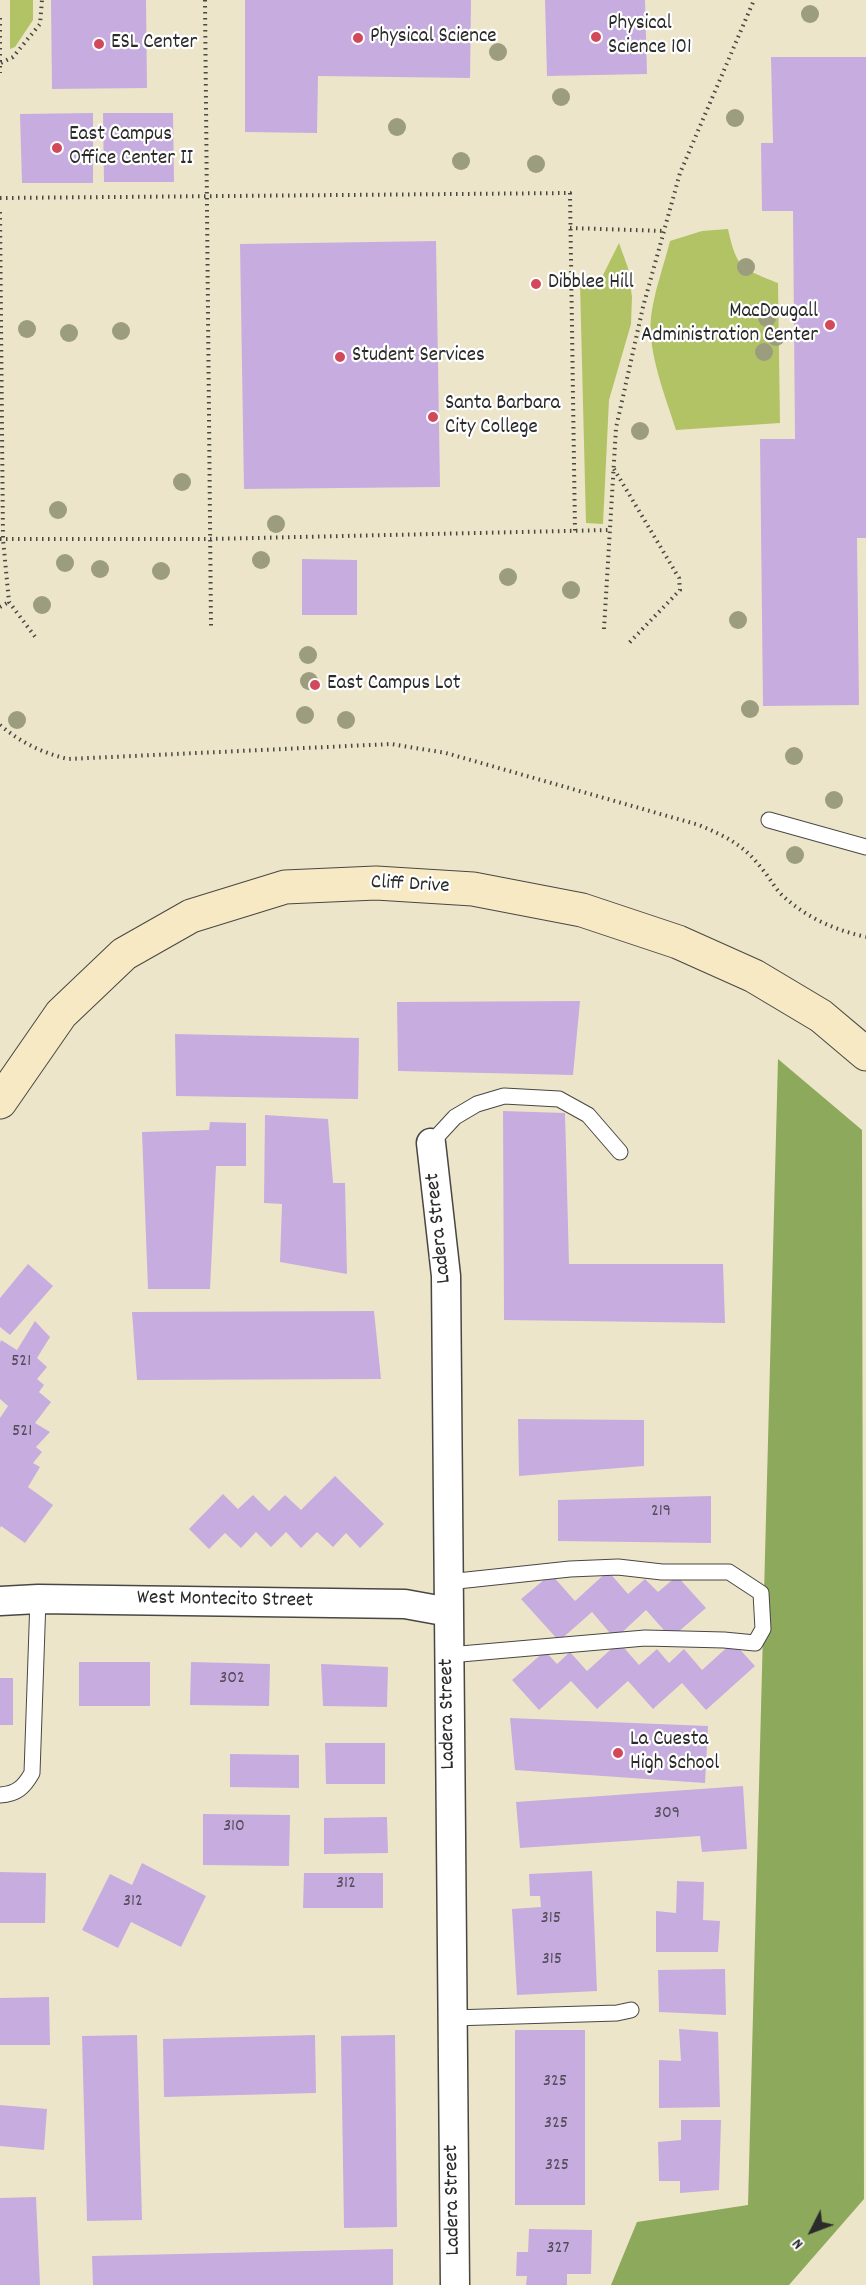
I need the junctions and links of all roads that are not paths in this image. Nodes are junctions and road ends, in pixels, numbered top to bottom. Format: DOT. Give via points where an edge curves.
graph roads {
  1 [pos="769,820"];
  2 [pos="866,847"];
  3 [pos="866,1054"];
  4 [pos="0,1102"];
  5 [pos="431,1143"];
  6 [pos="620,1152"];
  7 [pos="448,1582"];
  8 [pos="38,1599"];
  9 [pos="0,1601"];
  10 [pos="448,1612"];
  11 [pos="449,1654"];
  12 [pos="0,1795"];
  13 [pos="632,2010"];
  14 [pos="452,2018"];
  15 [pos="455,2285"];
  1 -- 2 [label="lane"];
  3 -- 4 [label="main road, Cliff Drive" via="821,1016 754,976 678,942 582,910 473,889 376,883 285,887 191,916 124,954 61,1014"];
  5 -- 6 [label="lane" via="455,1117 477,1104 504,1096 559,1098 588,1115"];
  5 -- 7 [label="street, Ladera Street" via="446,1276"];
  7 -- 10 [label="street, Ladera Street"];
  7 -- 11 [label="lane" via="570,1569 729,1572 761,1593 763,1629 755,1643 645,1638"];
  8 -- 9 [label="street, West Montecito Street"];
  8 -- 10 [label="street, West Montecito Street" via="405,1604"];
  8 -- 12 [label="lane" via="32,1773 14,1794"];
  10 -- 11 [label="street, Ladera Street"];
  11 -- 14 [label="street, Ladera Street"];
  13 -- 14 [label="lane"];
  14 -- 15 [label="street, Ladera Street"];
}
